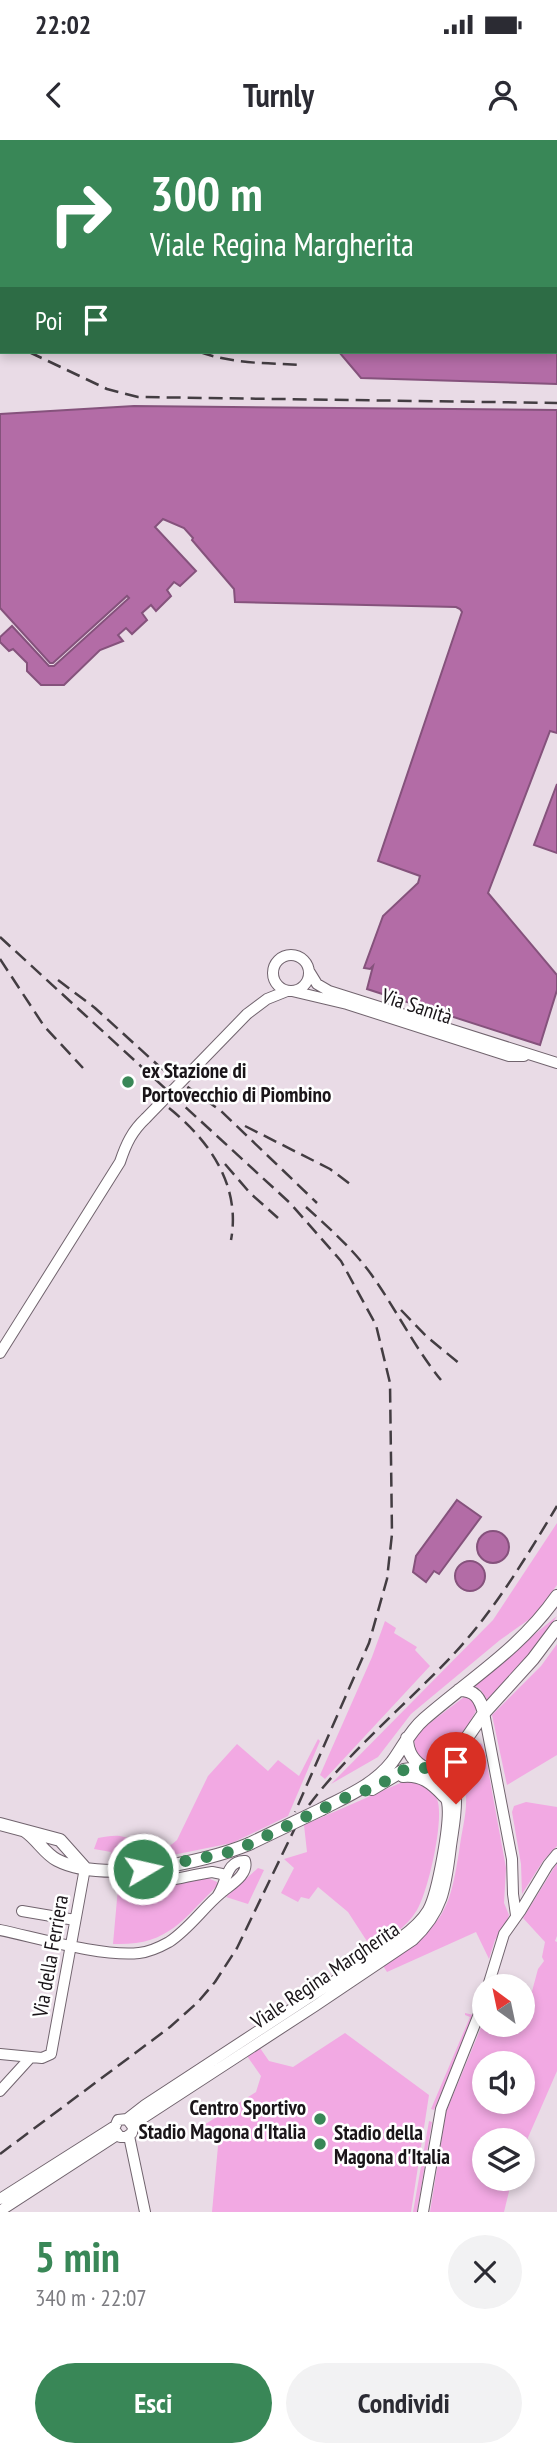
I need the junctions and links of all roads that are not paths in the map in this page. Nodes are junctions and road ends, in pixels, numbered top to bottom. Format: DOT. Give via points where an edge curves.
graph roads {
  1 [pos="309,971"];
  2 [pos="273,974"];
  3 [pos="290,991"];
  4 [pos="257,1006"];
  5 [pos="530,1056"];
  6 [pos="557,1063"];
  7 [pos="0,1353"];
  8 [pos="557,1596"];
  9 [pos="557,1612"];
  10 [pos="557,1627"];
  11 [pos="524,1637"];
  12 [pos="459,1690"];
  13 [pos="484,1713"];
  14 [pos="467,1737"];
  15 [pos="407,1738"];
  16 [pos="490,1749"];
  17 [pos="453,1758"];
  18 [pos="425,1768"];
  19 [pos="386,1782"];
  20 [pos="351,1795"];
  21 [pos="444,1796"];
  22 [pos="0,1824"];
  23 [pos="25,1831"];
  24 [pos="55,1839"];
  25 [pos="47,1851"];
  26 [pos="557,1854"];
  27 [pos="85,1868"];
  28 [pos="112,1871"];
  29 [pos="226,1880"];
  30 [pos="218,1895"];
  31 [pos="22,1911"];
  32 [pos="516,1914"];
  33 [pos="75,1920"];
  34 [pos="0,1930"];
  35 [pos="71,1945"];
  36 [pos="491,1974"];
  37 [pos="325,1993"];
  38 [pos="472,2032"];
  39 [pos="0,2054"];
  40 [pos="30,2058"];
  41 [pos="0,2091"];
  42 [pos="130,2127"];
  43 [pos="116,2130"];
  44 [pos="0,2199"];
  45 [pos="0,2211"];
  46 [pos="145,2212"];
  47 [pos="424,2212"];
  1 -- 2 [label="street, Via Sanità" via="303,959 290,955 278,961"];
  1 -- 3 [label="street" via="305,985"];
  1 -- 5 [label="street, Via Sanità" via="317,984 329,991"];
  2 -- 3 [label="street" via="276,983"];
  2 -- 4 [label="street"];
  3 -- 4 [label="street"];
  3 -- 5 [label="street, Via Sanità" via="509,1056"];
  4 -- 7 [label="street, bridge" via="146,1118"];
  5 -- 6 [label="street, Via Sanità"];
  8 -- 11 [label="main road"];
  9 -- 11 [label="main road"];
  10 -- 13 [label="main road"];
  11 -- 12 [label="main road"];
  12 -- 13 [label="main road" via="473,1692"];
  12 -- 15 [label="main road"];
  13 -- 14 [label="main road"];
  13 -- 16 [label="street"];
  14 -- 16 [label="street" via="481,1737"];
  14 -- 17 [label="main road"];
  15 -- 18 [label="main road" via="412,1758"];
  15 -- 20 [label="main road" via="383,1772"];
  16 -- 32 [label="street" via="514,1871"];
  17 -- 18 [label="main road"];
  17 -- 37 [label="street, Viale Regina Margherita" via="455,1820 448,1875 433,1918 412,1940"];
  18 -- 19 [label="main road" via="404,1770"];
  18 -- 21 [label="street"];
  19 -- 20 [label="main road"];
  19 -- 21 [label="main road" via="417,1776 431,1782"];
  20 -- 28 [label="main road, bridge" via="222,1854"];
  21 -- 37 [label="street, Viale Regina Margherita" via="442,1853 428,1910 401,1938"];
  22 -- 23 [label="main road"];
  23 -- 24 [label="main road"];
  23 -- 25 [label="main road"];
  24 -- 25 [label="main road"];
  24 -- 27 [label="main road" via="68,1846"];
  25 -- 27 [label="main road" via="56,1860"];
  26 -- 32 [label="street"];
  27 -- 28 [label="main road"];
  27 -- 33 [label="street, Via della Ferriera"];
  28 -- 29 [label="street" via="122,1879 141,1883 212,1872"];
  29 -- 30 [label="street"];
  29 -- 30 [label="street" via="233,1864 246,1861 242,1874"];
  30 -- 35 [label="street" via="181,1934 148,1951 119,1953"];
  31 -- 33 [label="street"];
  32 -- 36 [label="street" via="501,1940"];
  33 -- 35 [label="street, Via della Ferriera"];
  34 -- 35 [label="street"];
  35 -- 40 [label="street, Via della Ferriera" via="52,2050 48,2056"];
  37 -- 42 [label="street, Viale Regina Margherita"];
  38 -- 47 [label="street" via="441,2109"];
  39 -- 40 [label="street"];
  40 -- 41 [label="street"];
  42 -- 43 [label="street" via="123,2137"];
  42 -- 43 [label="street, Viale Regina Margherita" via="121,2119"];
  42 -- 46 [label="street"];
  43 -- 44 [label="street, Viale Regina Margherita"];
  43 -- 45 [label="street, Viale Regina Margherita"];
}
